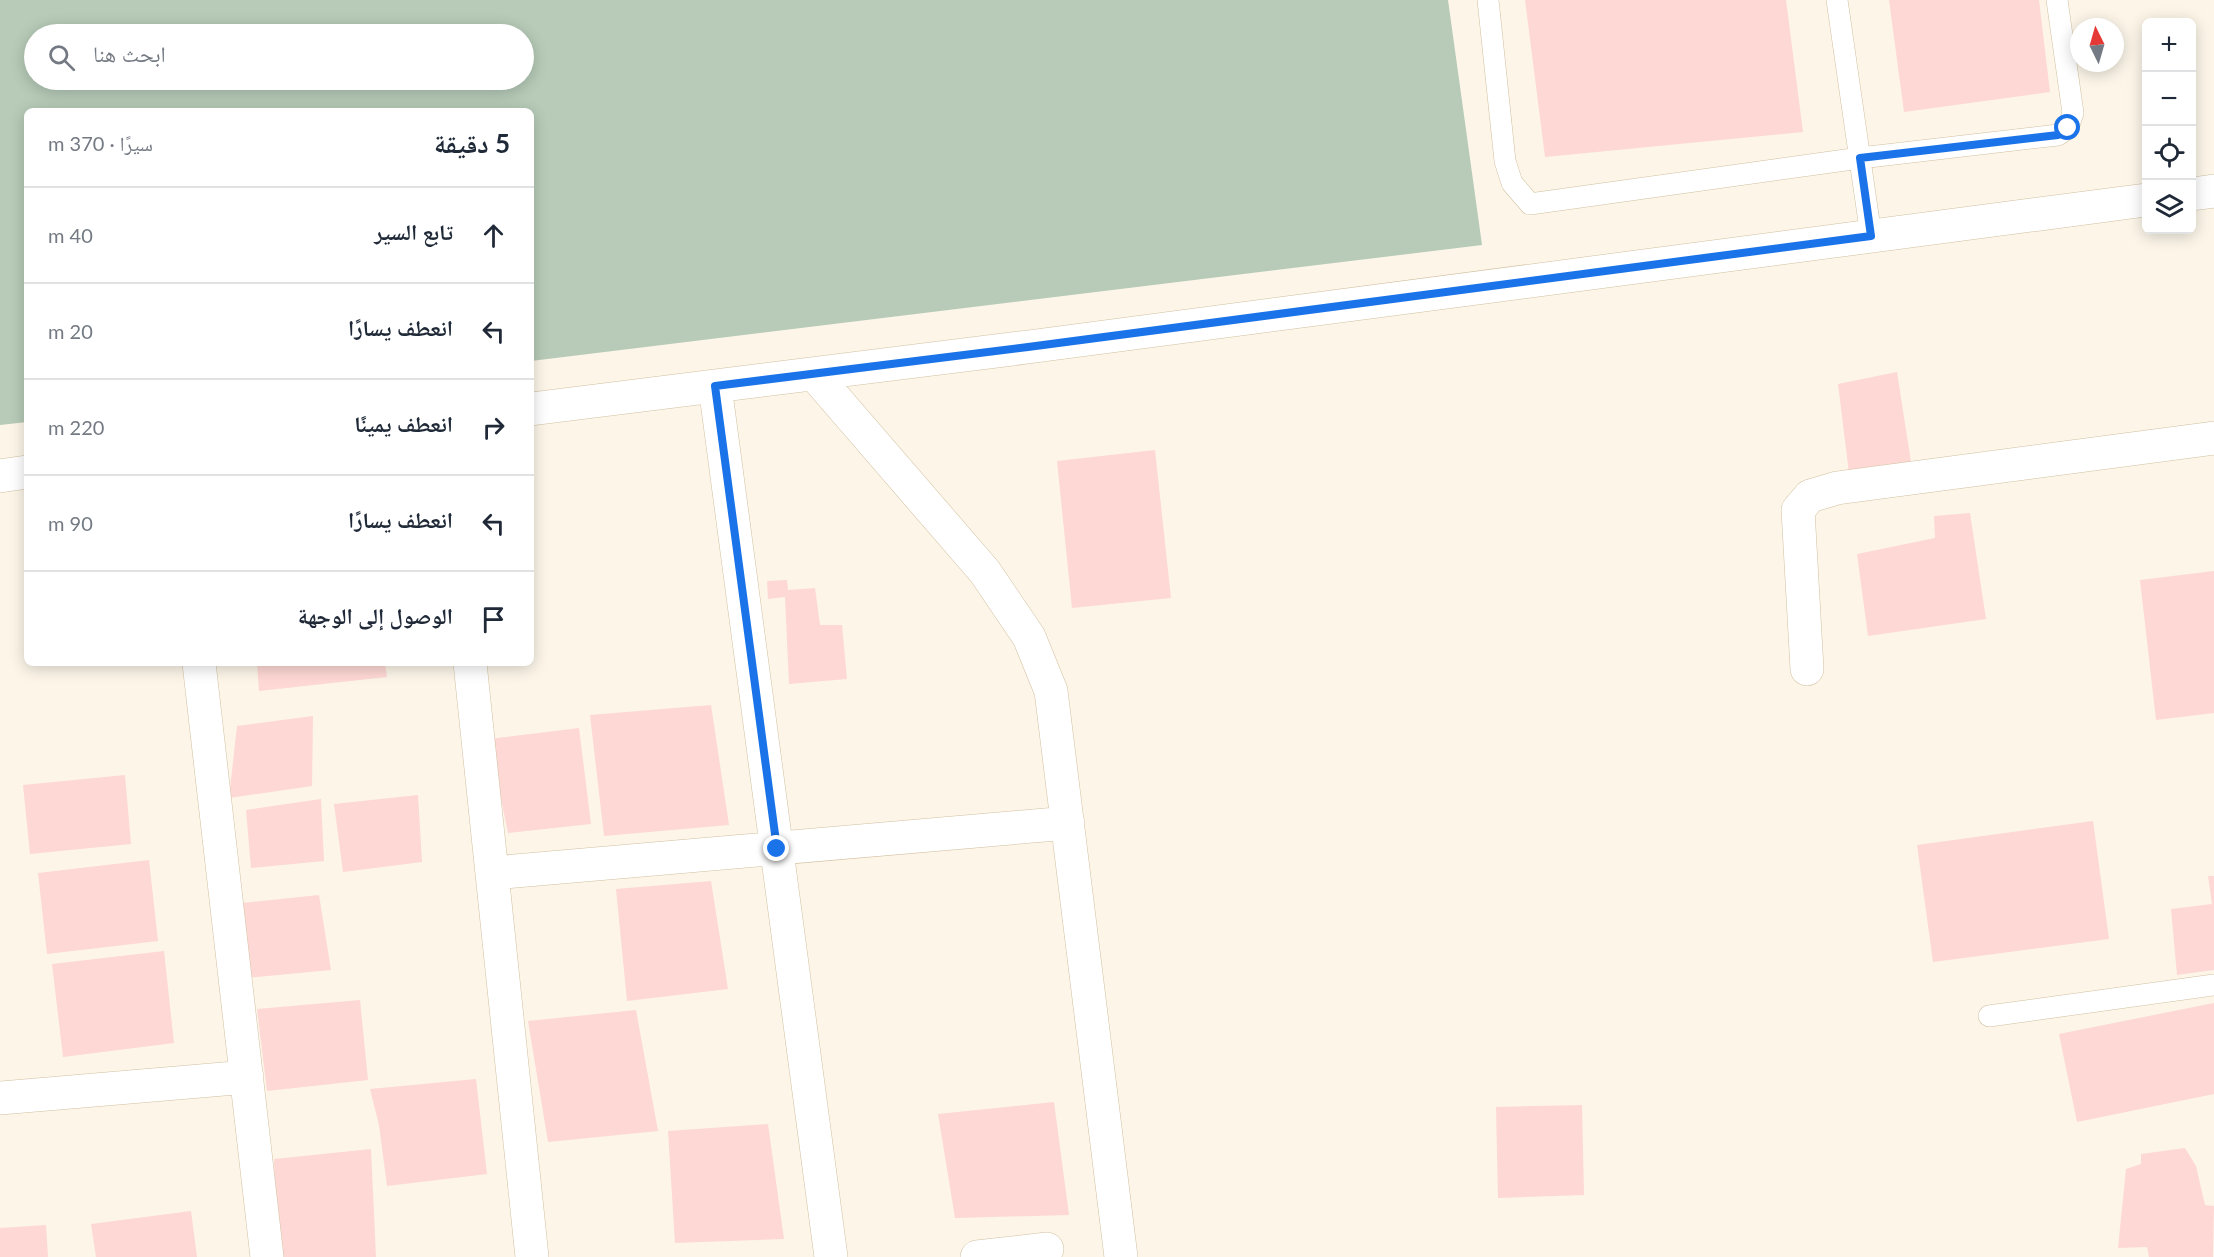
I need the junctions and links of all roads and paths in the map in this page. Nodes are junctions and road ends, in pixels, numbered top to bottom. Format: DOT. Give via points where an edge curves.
graph roads {
  1 [pos="1488,0"];
  2 [pos="1837,0"];
  3 [pos="2057,0"];
  4 [pos="1860,158"];
  5 [pos="2214,191"];
  6 [pos="2196,193"];
  7 [pos="2142,201"];
  8 [pos="1871,236"];
  9 [pos="814,374"];
  10 [pos="715,386"];
  11 [pos="534,409"];
  12 [pos="2214,438"];
  13 [pos="24,472"];
  14 [pos="0,476"];
  15 [pos="199,666"];
  16 [pos="470,666"];
  17 [pos="1808,669"];
  18 [pos="1068,824"];
  19 [pos="777,849"];
  20 [pos="492,873"];
  21 [pos="2214,985"];
  22 [pos="1989,1016"];
  23 [pos="247,1077"];
  24 [pos="0,1098"];
  25 [pos="1047,1249"];
  26 [pos="267,1257"];
  27 [pos="532,1257"];
  28 [pos="831,1257"];
  29 [pos="977,1257"];
  30 [pos="1121,1257"];
  1 -- 4 [label="lane" via="1505,161 1512,183 1530,204"];
  2 -- 4 [label="lane"];
  3 -- 4 [label="lane" via="2073,113 2068,128 2058,135"];
  4 -- 8 [label="lane"];
  5 -- 6 [label="street"];
  7 -- 8 [label="street"];
  8 -- 9 [label="street"];
  9 -- 10 [label="street"];
  9 -- 18 [label="street" via="985,572 1029,637 1052,691"];
  10 -- 11 [label="street"];
  10 -- 19 [label="street"];
  12 -- 17 [label="street" via="1837,488 1810,496 1798,510"];
  13 -- 14 [label="street"];
  15 -- 23 [label="street"];
  16 -- 20 [label="street"];
  18 -- 19 [label="street"];
  18 -- 30 [label="street"];
  19 -- 20 [label="street"];
  19 -- 28 [label="street"];
  20 -- 27 [label="street"];
  21 -- 22 [label="lane"];
  23 -- 24 [label="street"];
  23 -- 26 [label="street"];
  25 -- 29 [label="street"];
}
